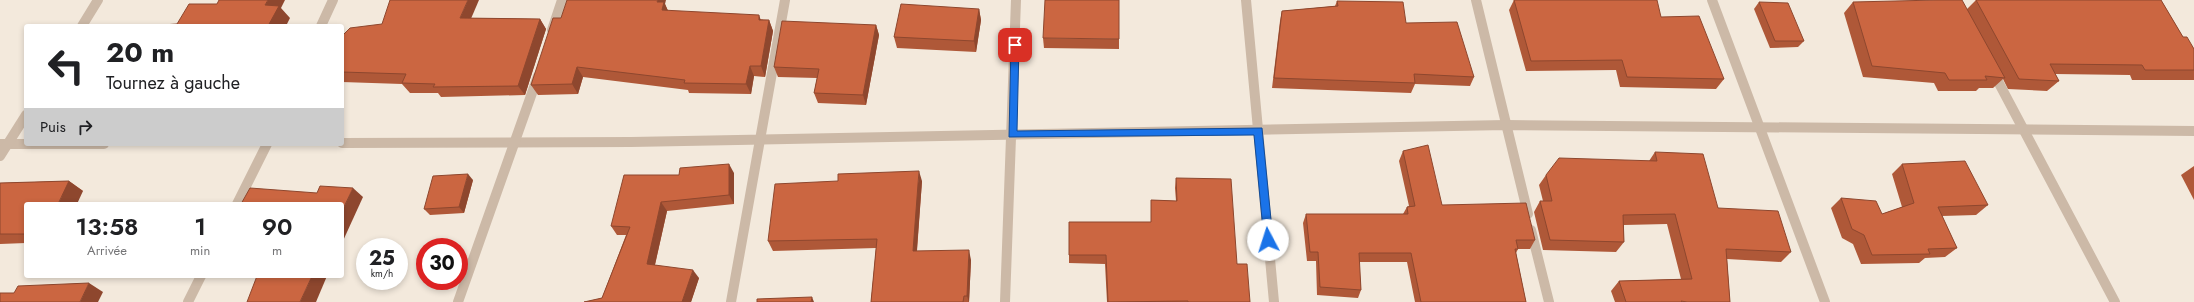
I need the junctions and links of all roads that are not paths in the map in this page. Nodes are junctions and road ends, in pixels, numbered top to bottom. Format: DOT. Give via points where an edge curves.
graph roads {
  1 [pos="98,0"];
  2 [pos="333,0"];
  3 [pos="562,0"];
  4 [pos="785,0"];
  5 [pos="1016,0"];
  6 [pos="1246,0"];
  7 [pos="1476,0"];
  8 [pos="1712,0"];
  9 [pos="83,24"];
  10 [pos="322,24"];
  11 [pos="550,38"];
  12 [pos="1987,62"];
  13 [pos="540,68"];
  14 [pos="24,118"];
  15 [pos="1506,125"];
  16 [pos="1761,129"];
  17 [pos="2024,130"];
  18 [pos="1259,131"];
  19 [pos="2194,131"];
  20 [pos="1012,135"];
  21 [pos="760,139"];
  22 [pos="344,143"];
  23 [pos="516,143"];
  24 [pos="4,144"];
  25 [pos="24,144"];
  26 [pos="266,146"];
  27 [pos="0,156"];
  28 [pos="238,202"];
  29 [pos="200,278"];
  30 [pos="188,302"];
  31 [pos="458,302"];
  32 [pos="731,302"];
  33 [pos="1005,302"];
  34 [pos="1274,302"];
  35 [pos="1549,302"];
  36 [pos="1825,302"];
  37 [pos="2115,302"];
  1 -- 9 [label="street"];
  2 -- 10 [label="street"];
  3 -- 11 [label="street"];
  4 -- 21 [label="street"];
  5 -- 20 [label="street"];
  6 -- 18 [label="street"];
  7 -- 15 [label="street"];
  8 -- 16 [label="street"];
  12 -- 17 [label="street"];
  13 -- 23 [label="street"];
  14 -- 24 [label="street"];
  15 -- 16 [label="street"];
  15 -- 18 [label="street"];
  15 -- 35 [label="street"];
  16 -- 17 [label="street"];
  16 -- 36 [label="street"];
  17 -- 19 [label="street"];
  17 -- 37 [label="street"];
  18 -- 20 [label="street"];
  18 -- 34 [label="street"];
  20 -- 21 [label="street"];
  20 -- 33 [label="street"];
  21 -- 23 [label="street"];
  21 -- 32 [label="street"];
  22 -- 23 [label="street"];
  23 -- 31 [label="street"];
  24 -- 25 [label="street"];
  24 -- 27 [label="street"];
  26 -- 28 [label="street"];
  29 -- 30 [label="street"];
}
